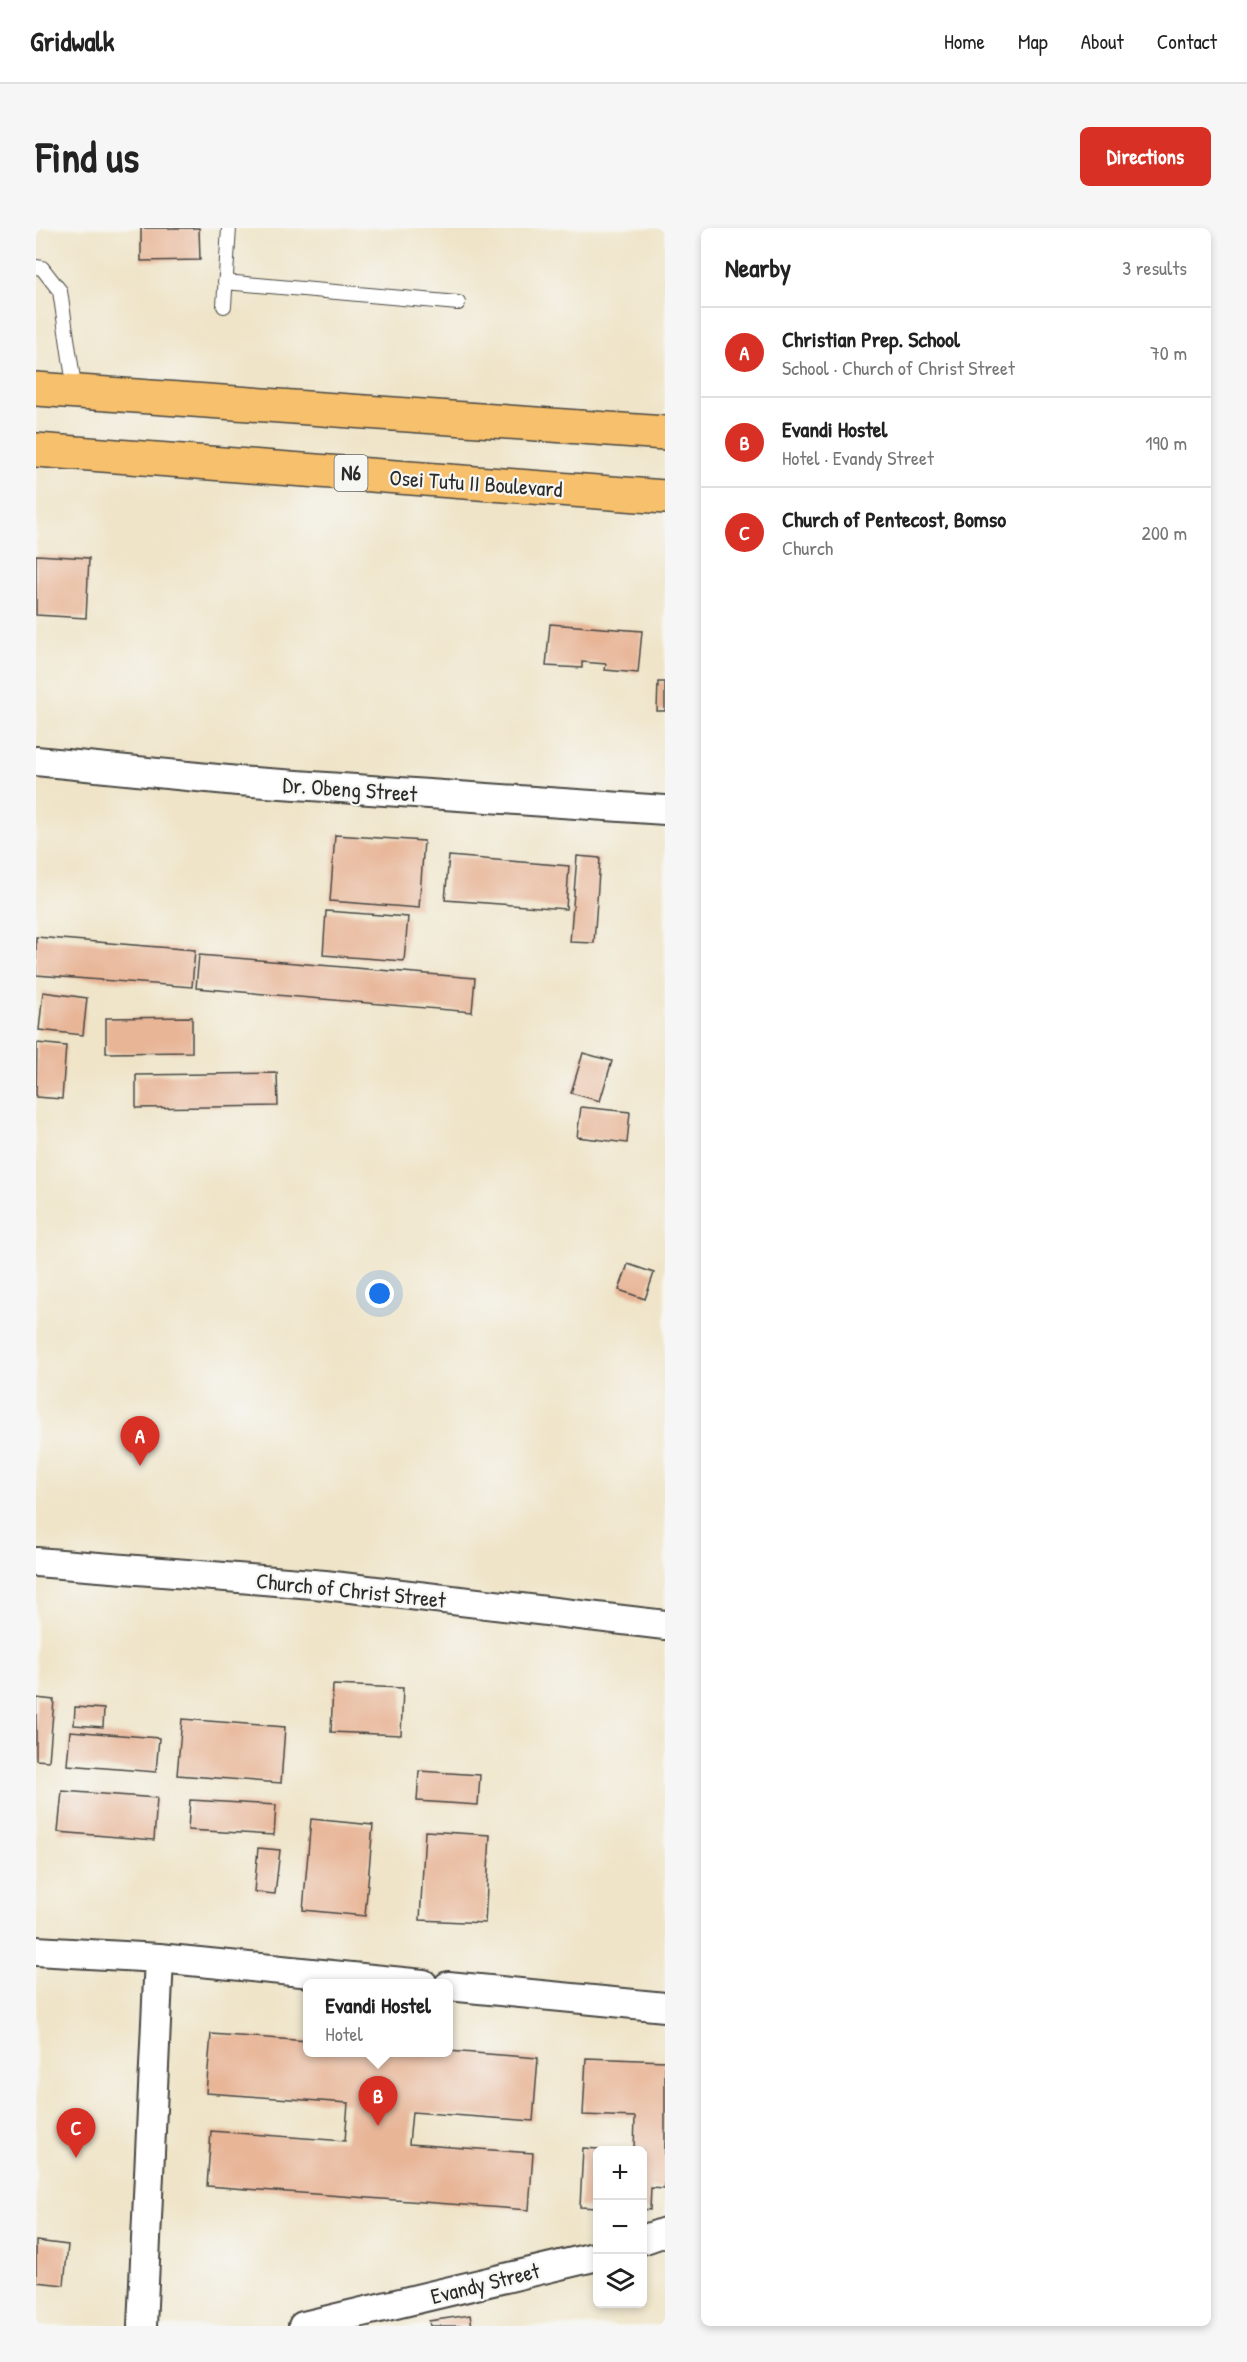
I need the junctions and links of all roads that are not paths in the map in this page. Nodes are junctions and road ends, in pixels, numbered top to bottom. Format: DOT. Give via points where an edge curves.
graph roads {
  1 [pos="229,228"];
  2 [pos="36,267"];
  3 [pos="225,282"];
  4 [pos="458,303"];
  5 [pos="224,306"];
  6 [pos="36,389"];
  7 [pos="75,392"];
  8 [pos="665,434"];
  9 [pos="36,450"];
  10 [pos="665,497"];
  11 [pos="36,761"];
  12 [pos="665,810"];
  13 [pos="36,1562"];
  14 [pos="665,1625"];
  15 [pos="36,1951"];
  16 [pos="159,1958"];
  17 [pos="381,1979"];
  18 [pos="453,1986"];
  19 [pos="665,2007"];
  20 [pos="665,2232"];
  21 [pos="647,2238"];
  22 [pos="593,2257"];
  23 [pos="142,2326"];
  24 [pos="303,2326"];
  1 -- 3 [label="lane"];
  2 -- 7 [label="lane" via="42,268 60,291"];
  3 -- 4 [label="lane"];
  3 -- 5 [label="lane"];
  6 -- 7 [label="highway"];
  7 -- 8 [label="highway"];
  9 -- 10 [label="highway, Osei Tutu II Boulevard / N6"];
  11 -- 12 [label="street, Dr. Obeng Street" via="238,781"];
  13 -- 14 [label="street, Church of Christ Street" via="325,1585"];
  15 -- 16 [label="street"];
  16 -- 17 [label="street"];
  16 -- 23 [label="street"];
  18 -- 19 [label="street"];
  20 -- 21 [label="street"];
  22 -- 24 [label="street, Evandy Street"];
}
